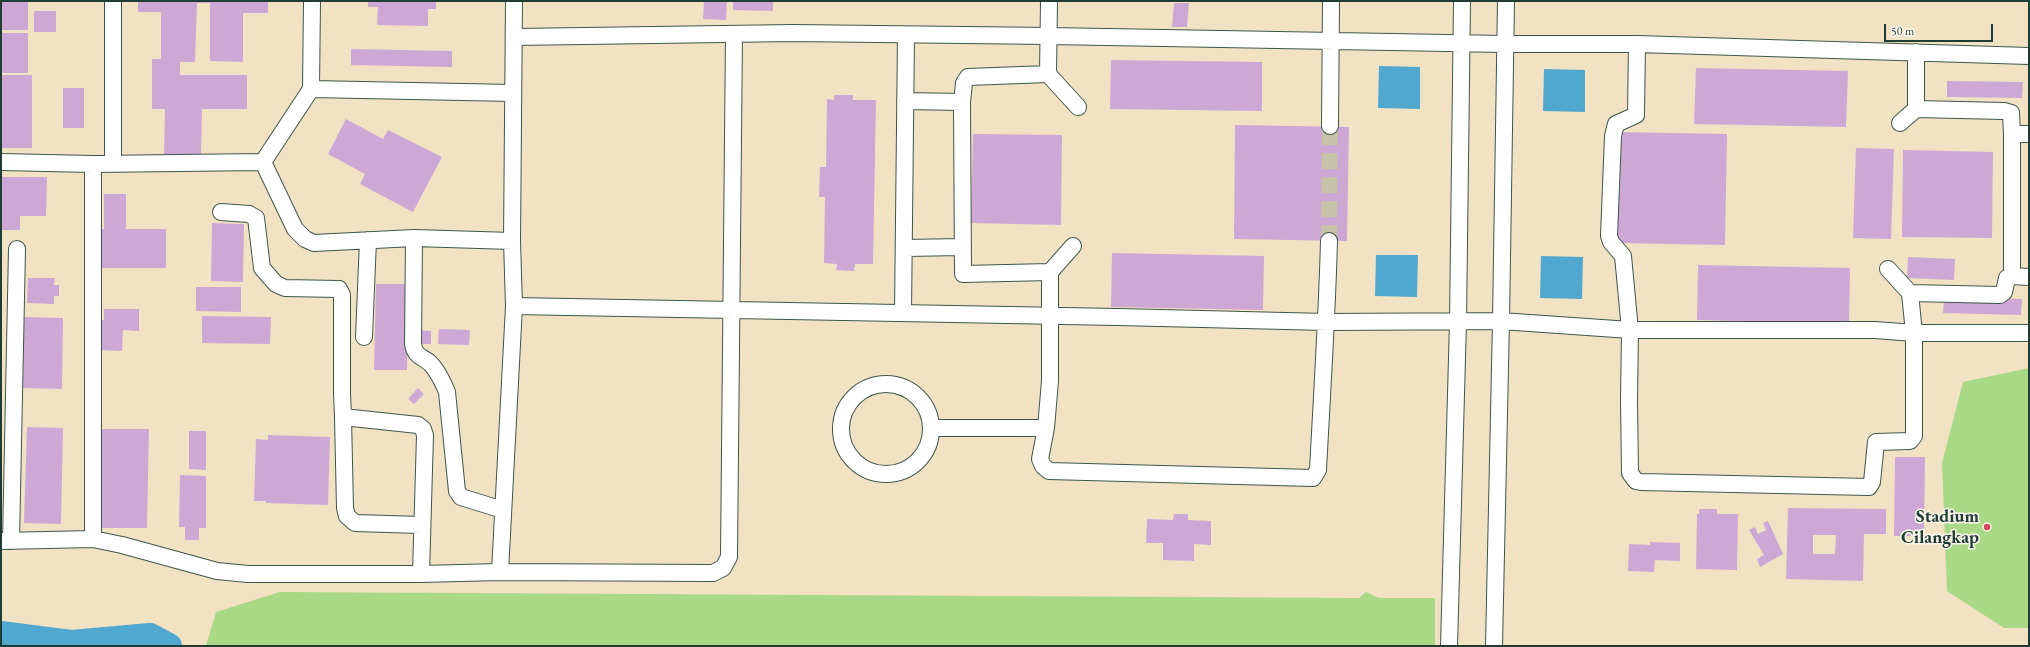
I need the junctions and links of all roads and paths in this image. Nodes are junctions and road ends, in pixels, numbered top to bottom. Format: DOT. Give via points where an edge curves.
graph roads {
  1 [pos="113,1"];
  2 [pos="312,1"];
  3 [pos="514,1"];
  4 [pos="1049,1"];
  5 [pos="1331,1"];
  6 [pos="1462,1"];
  7 [pos="1506,1"];
  8 [pos="734,34"];
  9 [pos="906,35"];
  10 [pos="1050,36"];
  11 [pos="514,37"];
  12 [pos="1332,40"];
  13 [pos="1461,43"];
  14 [pos="1505,44"];
  15 [pos="1637,44"];
  16 [pos="1916,52"];
  17 [pos="2029,56"];
  18 [pos="1048,74"];
  19 [pos="311,89"];
  20 [pos="513,92"];
  21 [pos="905,101"];
  22 [pos="962,102"];
  23 [pos="1078,107"];
  24 [pos="1916,109"];
  25 [pos="1900,123"];
  26 [pos="1330,126"];
  27 [pos="2012,134"];
  28 [pos="2029,134"];
  29 [pos="1,162"];
  30 [pos="263,162"];
  31 [pos="113,163"];
  32 [pos="93,164"];
  33 [pos="221,212"];
  34 [pos="414,238"];
  35 [pos="368,240"];
  36 [pos="512,241"];
  37 [pos="1328,241"];
  38 [pos="1073,246"];
  39 [pos="963,247"];
  40 [pos="904,248"];
  41 [pos="17,249"];
  42 [pos="1888,270"];
  43 [pos="1050,272"];
  44 [pos="2012,276"];
  45 [pos="2029,277"];
  46 [pos="1910,293"];
  47 [pos="514,306"];
  48 [pos="731,311"];
  49 [pos="904,314"];
  50 [pos="1049,316"];
  51 [pos="1501,321"];
  52 [pos="1327,322"];
  53 [pos="1458,322"];
  54 [pos="1630,330"];
  55 [pos="1914,333"];
  56 [pos="2029,333"];
  57 [pos="364,337"];
  58 [pos="344,417"];
  59 [pos="932,428"];
  60 [pos="1046,428"];
  61 [pos="503,510"];
  62 [pos="421,525"];
  63 [pos="93,539"];
  64 [pos="6,541"];
  65 [pos="500,572"];
  66 [pos="421,574"];
  67 [pos="1449,646"];
  68 [pos="1494,646"];
  1 -- 31 [label="lane"];
  2 -- 19 [label="lane"];
  3 -- 11 [label="lane"];
  4 -- 10 [label="lane"];
  5 -- 12 [label="lane"];
  6 -- 13 [label="lane"];
  7 -- 14 [label="lane"];
  8 -- 9 [label="lane"];
  8 -- 11 [label="lane"];
  8 -- 48 [label="lane"];
  9 -- 10 [label="lane"];
  9 -- 21 [label="lane"];
  10 -- 12 [label="lane"];
  10 -- 18 [label="lane"];
  11 -- 20 [label="lane"];
  12 -- 13 [label="lane"];
  12 -- 26 [label="lane"];
  13 -- 14 [label="lane"];
  13 -- 53 [label="lane"];
  14 -- 15 [label="lane"];
  14 -- 51 [label="lane"];
  15 -- 16 [label="lane"];
  15 -- 54 [label="lane" via="1636,115 1616,124 1613,136 1609,236 1624,256"];
  16 -- 17 [label="lane"];
  16 -- 24 [label="lane"];
  18 -- 22 [label="lane" via="968,77 964,83"];
  18 -- 23 [label="lane"];
  19 -- 20 [label="lane"];
  19 -- 30 [label="lane"];
  20 -- 36 [label="lane"];
  21 -- 22 [label="lane"];
  21 -- 40 [label="lane"];
  22 -- 39 [label="lane"];
  24 -- 25 [label="lane"];
  24 -- 27 [label="lane" via="2004,110 2011,113"];
  27 -- 28 [label="lane"];
  27 -- 44 [label="lane"];
  29 -- 32 [label="lane"];
  30 -- 31 [label="lane"];
  30 -- 35 [label="lane" via="295,229 305,239 314,243"];
  31 -- 32 [label="lane"];
  32 -- 63 [label="lane"];
  33 -- 58 [label="lane" via="249,214 256,218 262,268 276,284 285,288 339,289 342,295"];
  34 -- 35 [label="lane"];
  34 -- 36 [label="lane"];
  34 -- 61 [label="lane" via="412,344 417,356 430,363 447,392 457,491 461,497"];
  35 -- 57 [label="lane"];
  36 -- 47 [label="lane"];
  37 -- 52 [label="lane"];
  38 -- 43 [label="lane"];
  39 -- 40 [label="lane"];
  39 -- 43 [label="lane" via="964,275"];
  40 -- 49 [label="lane"];
  41 -- 64 [label="lane"];
  42 -- 46 [label="lane"];
  43 -- 50 [label="lane"];
  44 -- 45 [label="lane"];
  44 -- 46 [label="lane" via="2007,278 2004,292 2000,295"];
  46 -- 55 [label="lane"];
  47 -- 48 [label="lane"];
  47 -- 61 [label="lane"];
  48 -- 49 [label="lane"];
  48 -- 65 [label="lane" via="729,557 723,568 713,573"];
  49 -- 50 [label="lane"];
  50 -- 52 [label="lane"];
  50 -- 60 [label="lane" via="1050,382"];
  51 -- 53 [label="lane"];
  51 -- 54 [label="lane"];
  51 -- 68 [label="lane"];
  52 -- 53 [label="lane"];
  52 -- 60 [label="lane" via="1318,470 1313,478 1048,471 1040,459"];
  53 -- 67 [label="lane"];
  54 -- 55 [label="lane" via="1875,330"];
  54 -- 55 [label="lane" via="1630,473 1636,481 1866,488 1872,482 1876,442 1910,441 1914,436"];
  55 -- 56 [label="lane"];
  58 -- 62 [label="lane" via="347,516 355,523"];
  58 -- 62 [label="lane" via="418,426 423,429 425,435"];
  59 -- 59 [label="lane" via="930,444 921,459 907,469 891,474 874,473 859,465 847,453 841,438 841,421 847,405 858,392 873,385 890,383 906,387 920,397 929,412"];
  59 -- 60 [label="lane"];
  61 -- 65 [label="lane"];
  62 -- 66 [label="lane"];
  63 -- 64 [label="lane"];
  63 -- 66 [label="lane" via="122,544 217,571 248,574"];
  65 -- 66 [label="lane"];
}
